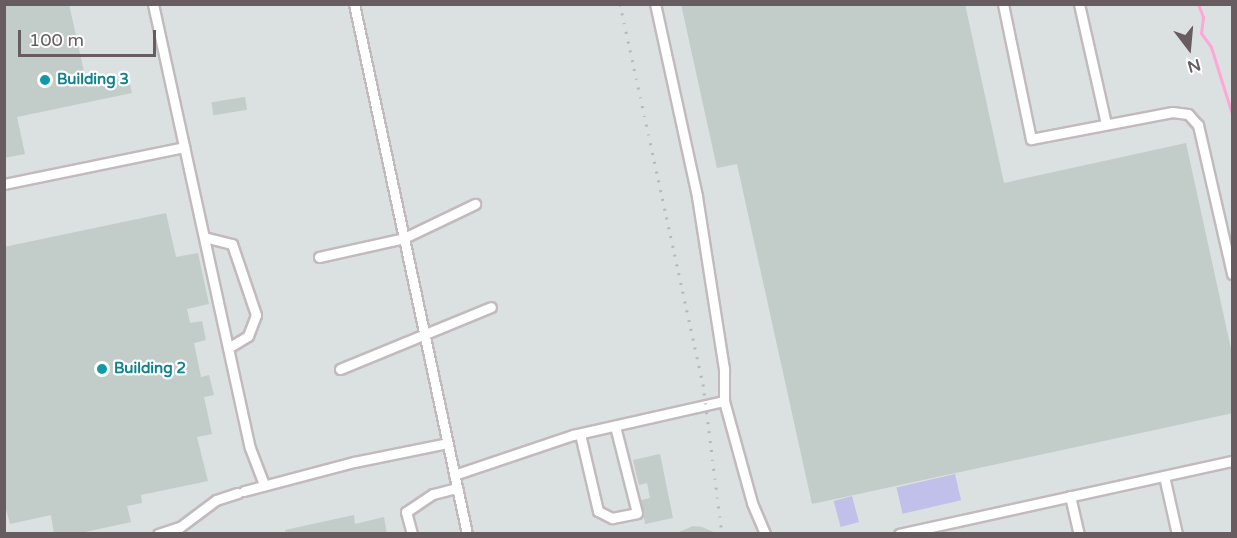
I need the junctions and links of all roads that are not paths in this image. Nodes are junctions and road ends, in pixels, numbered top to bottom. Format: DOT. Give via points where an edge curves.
graph roads {
  1 [pos="153,4"];
  2 [pos="354,4"];
  3 [pos="655,4"];
  4 [pos="1003,4"];
  5 [pos="1079,4"];
  6 [pos="1106,124"];
  7 [pos="184,147"];
  8 [pos="4,184"];
  9 [pos="475,204"];
  10 [pos="204,237"];
  11 [pos="404,238"];
  12 [pos="319,257"];
  13 [pos="1233,274"];
  14 [pos="491,307"];
  15 [pos="424,334"];
  16 [pos="228,348"];
  17 [pos="340,369"];
  18 [pos="724,401"];
  19 [pos="615,426"];
  20 [pos="580,434"];
  21 [pos="447,443"];
  22 [pos="1233,461"];
  23 [pos="454,476"];
  24 [pos="1164,476"];
  25 [pos="264,485"];
  26 [pos="457,488"];
  27 [pos="1070,496"];
  28 [pos="917,532"];
  29 [pos="158,534"];
  30 [pos="412,534"];
  31 [pos="467,534"];
  32 [pos="765,534"];
  33 [pos="899,534"];
  34 [pos="1079,534"];
  35 [pos="1178,534"];
  1 -- 7 [label="lane"];
  2 -- 11 [label="lane"];
  3 -- 18 [label="lane" via="697,196 724,369"];
  4 -- 6 [label="lane" via="1031,139"];
  5 -- 6 [label="lane"];
  6 -- 13 [label="lane" via="1172,112 1188,114 1198,125"];
  7 -- 8 [label="lane"];
  7 -- 10 [label="lane"];
  9 -- 11 [label="lane"];
  10 -- 16 [label="lane"];
  10 -- 16 [label="lane" via="232,244 256,315 248,336"];
  11 -- 12 [label="lane"];
  11 -- 15 [label="lane"];
  14 -- 15 [label="lane"];
  15 -- 17 [label="lane"];
  15 -- 21 [label="lane"];
  16 -- 25 [label="lane" via="250,449"];
  18 -- 19 [label="lane"];
  18 -- 32 [label="lane" via="752,503"];
  19 -- 20 [label="lane"];
  19 -- 20 [label="lane" via="637,513 612,518 598,511"];
  20 -- 23 [label="lane"];
  21 -- 23 [label="lane"];
  21 -- 25 [label="lane"];
  22 -- 24 [label="lane"];
  23 -- 26 [label="lane"];
  24 -- 27 [label="lane"];
  24 -- 35 [label="lane"];
  25 -- 29 [label="lane" via="216,500 180,527"];
  26 -- 30 [label="lane" via="434,494 406,512"];
  26 -- 31 [label="lane"];
  27 -- 28 [label="lane"];
  27 -- 34 [label="lane"];
  28 -- 33 [label="lane"];
}
